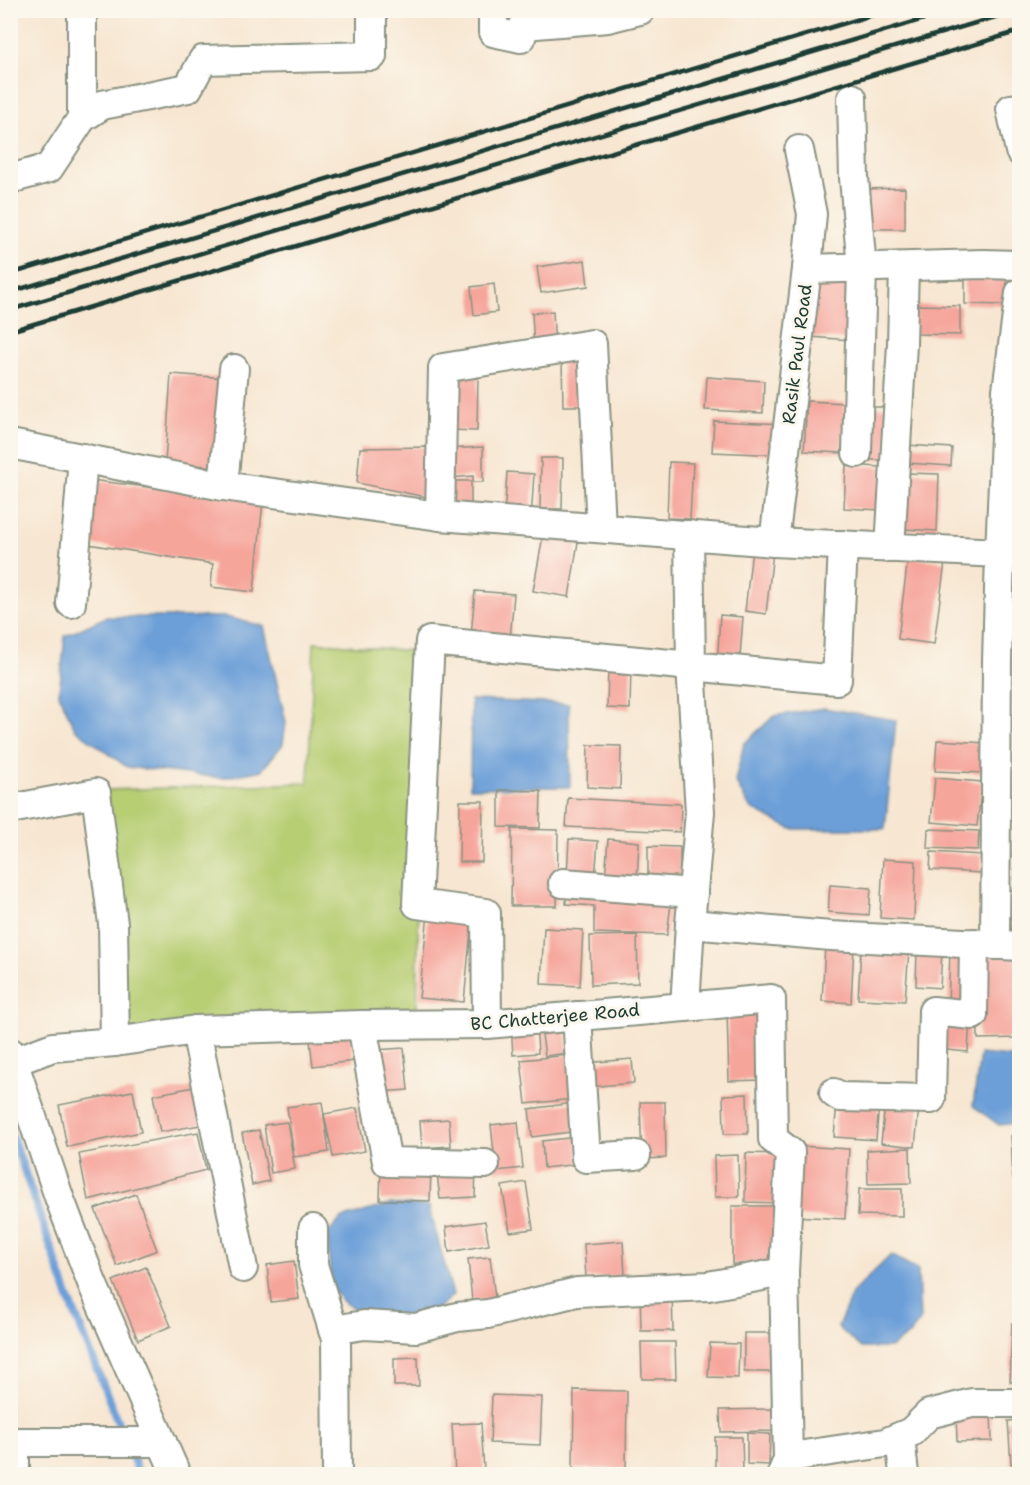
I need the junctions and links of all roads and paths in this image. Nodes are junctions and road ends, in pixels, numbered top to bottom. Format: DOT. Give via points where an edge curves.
graph roads {
  1 [pos="82,10"];
  2 [pos="372,10"];
  3 [pos="494,10"];
  4 [pos="640,10"];
  5 [pos="852,98"];
  6 [pos="1020,108"];
  7 [pos="82,118"];
  8 [pos="799,150"];
  9 [pos="1020,151"];
  10 [pos="10,178"];
  11 [pos="1020,266"];
  12 [pos="904,267"];
  13 [pos="862,268"];
  14 [pos="807,269"];
  15 [pos="1020,293"];
  16 [pos="234,369"];
  17 [pos="10,444"];
  18 [pos="857,453"];
  19 [pos="83,458"];
  20 [pos="223,486"];
  21 [pos="440,516"];
  22 [pos="601,528"];
  23 [pos="689,535"];
  24 [pos="774,542"];
  25 [pos="843,545"];
  26 [pos="890,548"];
  27 [pos="1010,554"];
  28 [pos="71,603"];
  29 [pos="691,666"];
  30 [pos="1008,702"];
  31 [pos="10,809"];
  32 [pos="563,883"];
  33 [pos="693,893"];
  34 [pos="690,924"];
  35 [pos="996,945"];
  36 [pos="685,1007"];
  37 [pos="577,1016"];
  38 [pos="487,1024"];
  39 [pos="362,1025"];
  40 [pos="196,1030"];
  41 [pos="115,1042"];
  42 [pos="12,1058"];
  43 [pos="834,1093"];
  44 [pos="636,1155"];
  45 [pos="485,1164"];
  46 [pos="313,1228"];
  47 [pos="243,1268"];
  48 [pos="784,1272"];
  49 [pos="333,1330"];
  50 [pos="1020,1403"];
  51 [pos="900,1437"];
  52 [pos="162,1442"];
  53 [pos="785,1467"];
  54 [pos="15,1474"];
  55 [pos="176,1474"];
  56 [pos="337,1474"];
  57 [pos="904,1474"];
  1 -- 7 [label="street"];
  2 -- 7 [label="street" via="372,56 203,60 188,88 102,105"];
  3 -- 4 [label="street" via="493,32 521,38 524,25 608,18"];
  5 -- 13 [label="street"];
  6 -- 9 [label="street" via="1011,109"];
  7 -- 10 [label="street" via="49,168"];
  8 -- 14 [label="street" via="812,214"];
  11 -- 12 [label="street, Rasik Paul Road"];
  12 -- 13 [label="street, Rasik Paul Road"];
  12 -- 26 [label="street"];
  13 -- 14 [label="street, Rasik Paul Road"];
  13 -- 18 [label="street"];
  14 -- 24 [label="street, Rasik Paul Road"];
  15 -- 27 [label="street" via="1007,390"];
  16 -- 20 [label="street"];
  17 -- 19 [label="street"];
  19 -- 20 [label="street"];
  19 -- 28 [label="street"];
  20 -- 21 [label="street"];
  21 -- 22 [label="street"];
  21 -- 22 [label="street" via="443,368 592,344"];
  22 -- 23 [label="street"];
  23 -- 24 [label="street"];
  23 -- 29 [label="street"];
  24 -- 25 [label="street"];
  25 -- 26 [label="street"];
  25 -- 29 [label="street" via="837,680"];
  26 -- 27 [label="street"];
  27 -- 30 [label="street"];
  29 -- 33 [label="street" via="700,812"];
  29 -- 38 [label="street" via="430,641 417,904 486,913"];
  30 -- 35 [label="street"];
  31 -- 41 [label="street" via="96,793 113,924"];
  32 -- 33 [label="street"];
  33 -- 34 [label="street"];
  34 -- 35 [label="street"];
  34 -- 36 [label="street"];
  35 -- 43 [label="street" via="973,1015 933,1011 931,1099 840,1097"];
  36 -- 37 [label="street, BC Chatterjee Road"];
  36 -- 48 [label="street, BC Chatterjee Road" via="771,999 773,1139 790,1152"];
  37 -- 38 [label="street, BC Chatterjee Road"];
  37 -- 44 [label="street" via="586,1158"];
  38 -- 39 [label="street, BC Chatterjee Road"];
  39 -- 40 [label="street, BC Chatterjee Road"];
  39 -- 45 [label="street" via="387,1162"];
  40 -- 41 [label="street, BC Chatterjee Road"];
  40 -- 47 [label="street"];
  41 -- 42 [label="street, BC Chatterjee Road" via="53,1047"];
  42 -- 52 [label="street" via="80,1251"];
  46 -- 49 [label="street" via="313,1265"];
  48 -- 49 [label="street" via="708,1286 577,1292 416,1328 364,1325"];
  48 -- 53 [label="street"];
  49 -- 56 [label="street"];
  50 -- 51 [label="street" via="972,1403 929,1414"];
  51 -- 53 [label="street" via="885,1443 796,1456"];
  51 -- 57 [label="street"];
  52 -- 54 [label="street" via="15,1442"];
  52 -- 55 [label="street"];
}
